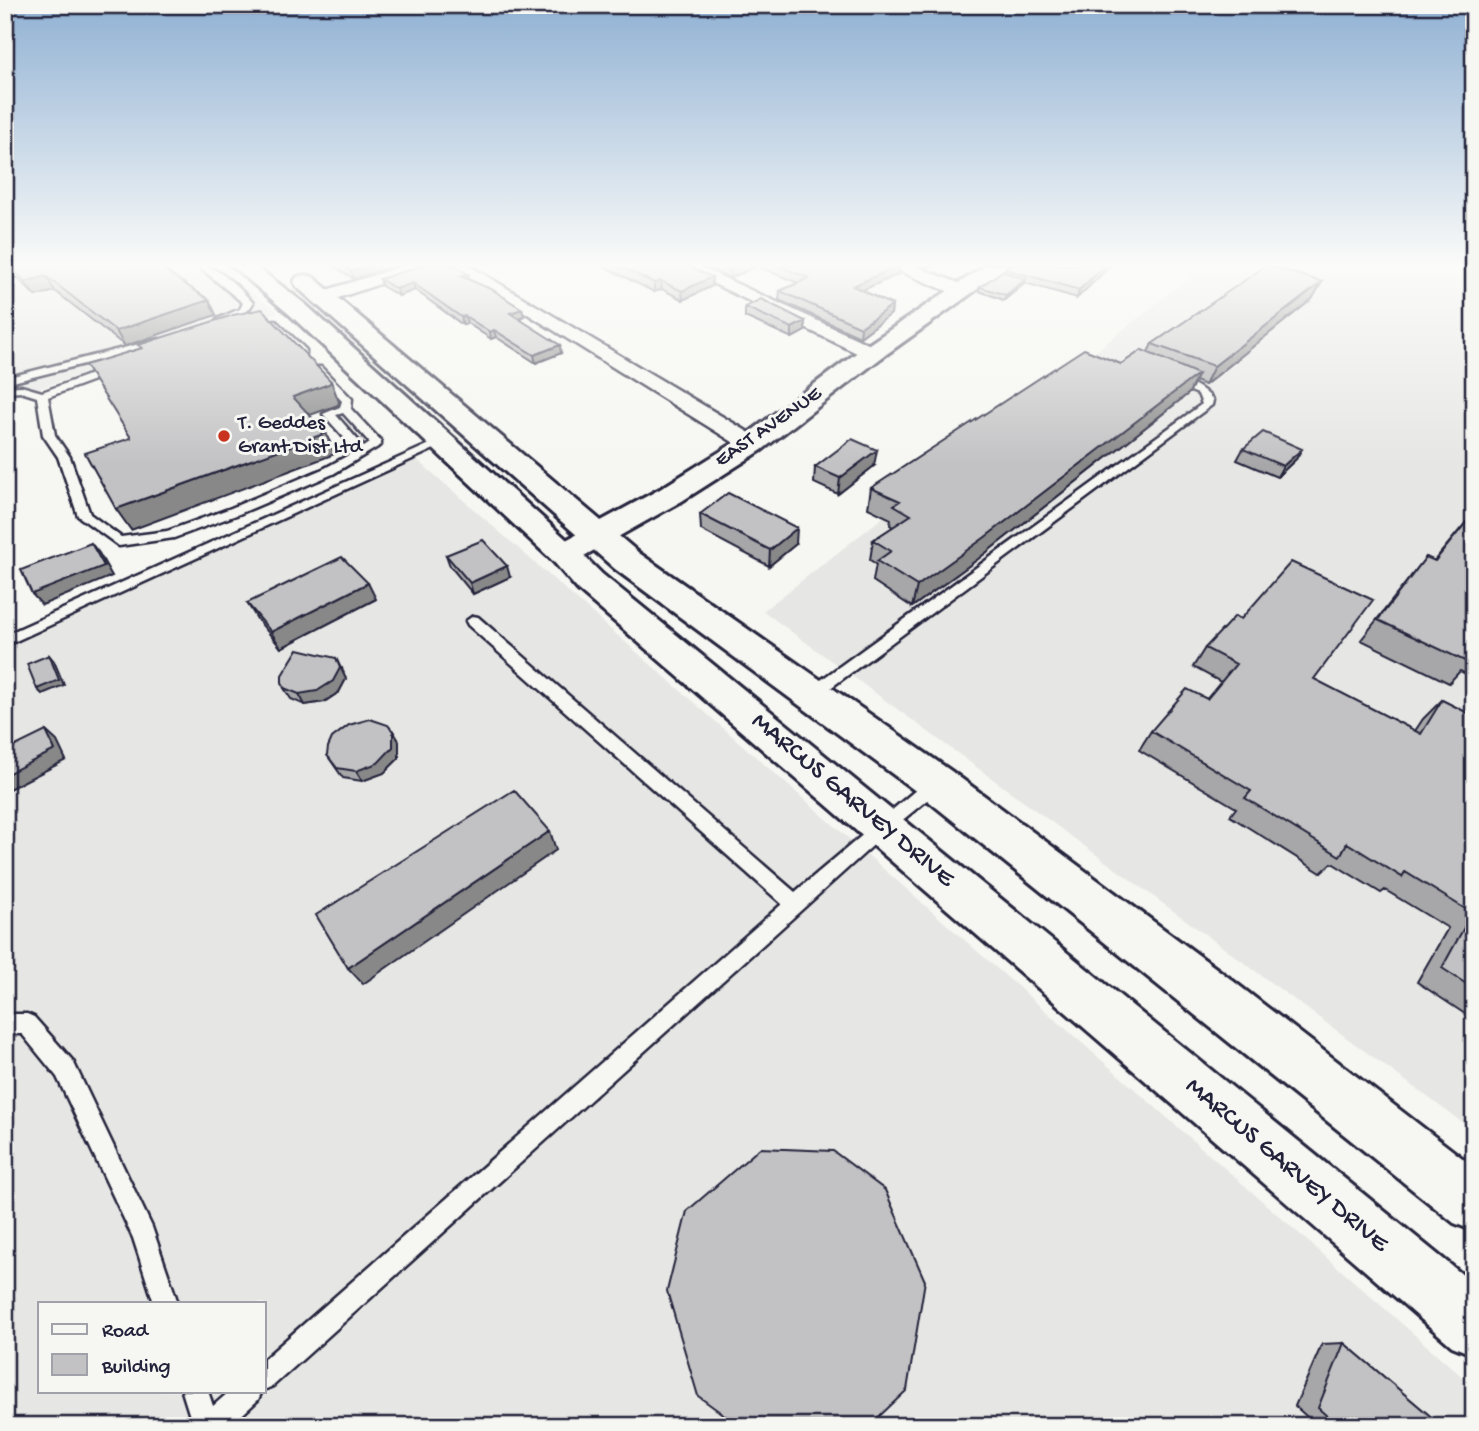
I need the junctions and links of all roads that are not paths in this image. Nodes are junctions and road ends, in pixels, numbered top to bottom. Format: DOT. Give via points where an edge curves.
graph roads {
  1 [pos="283,332"];
  2 [pos="337,332"];
  3 [pos="345,332"];
  4 [pos="567,332"];
  5 [pos="826,332"];
  6 [pos="902,332"];
  7 [pos="169,338"];
  8 [pos="872,353"];
  9 [pos="126,366"];
  10 [pos="1153,372"];
  11 [pos="5,382"];
  12 [pos="5,390"];
  13 [pos="42,394"];
  14 [pos="345,409"];
  15 [pos="440,442"];
  16 [pos="752,444"];
  17 [pos="363,452"];
  18 [pos="598,534"];
  19 [pos="564,554"];
  20 [pos="473,621"];
  21 [pos="5,641"];
  22 [pos="812,694"];
  23 [pos="936,783"];
  24 [pos="883,826"];
  25 [pos="795,904"];
  26 [pos="5,1024"];
  27 [pos="1474,1203"];
  28 [pos="166,1302"];
  29 [pos="1474,1324"];
  30 [pos="266,1375"];
  31 [pos="195,1392"];
  32 [pos="248,1392"];
  33 [pos="208,1426"];
  1 -- 14 [label="lane" via="348,401"];
  2 -- 15 [label="main road, MARCUS GARVEY DRIVE"];
  3 -- 18 [label="main road, MARCUS GARVEY DRIVE"];
  4 -- 16 [label="street"];
  5 -- 8 [label="street"];
  6 -- 8 [label="main road, EAST AVENUE"];
  7 -- 11 [label="lane"];
  8 -- 16 [label="main road, EAST AVENUE"];
  9 -- 13 [label="lane"];
  10 -- 22 [label="lane" via="1202,392 1207,405"];
  12 -- 13 [label="lane"];
  13 -- 17 [label="lane" via="49,435 64,457 84,516 119,542 169,535 329,471"];
  14 -- 17 [label="lane" via="377,443"];
  14 -- 17 [label="lane" via="329,414"];
  15 -- 19 [label="main road, MARCUS GARVEY DRIVE"];
  15 -- 21 [label="lane"];
  16 -- 18 [label="main road, EAST AVENUE"];
  18 -- 19 [label="main road, EAST AVENUE"];
  18 -- 22 [label="main road, MARCUS GARVEY DRIVE" via="627,561"];
  19 -- 24 [label="main road, MARCUS GARVEY DRIVE" via="590,582"];
  20 -- 25 [label="lane"];
  22 -- 23 [label="main road, MARCUS GARVEY DRIVE"];
  23 -- 24 [label="lane"];
  23 -- 27 [label="main road, MARCUS GARVEY DRIVE"];
  24 -- 25 [label="lane"];
  24 -- 29 [label="main road, MARCUS GARVEY DRIVE"];
  25 -- 30 [label="lane"];
  26 -- 28 [label="lane" via="27,1024 65,1069 144,1235"];
  31 -- 33 [label="lane"];
  32 -- 33 [label="lane"];
}
